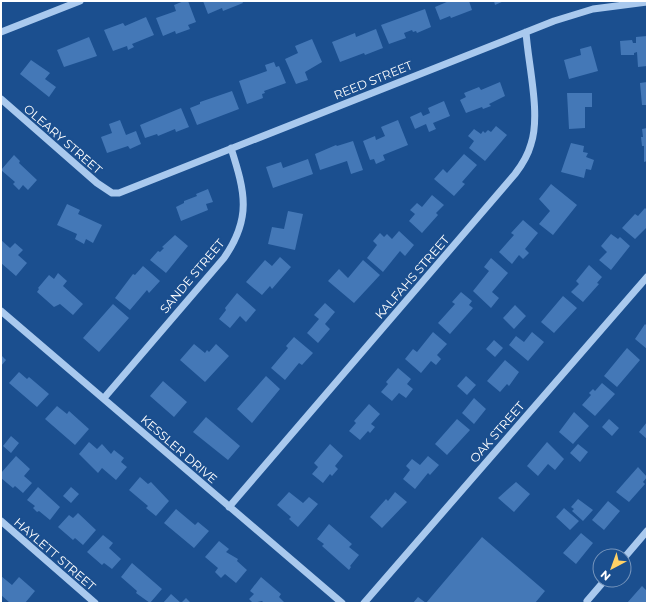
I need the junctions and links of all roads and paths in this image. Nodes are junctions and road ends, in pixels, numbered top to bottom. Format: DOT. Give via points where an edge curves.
graph roads {
  1 [pos="80,1"];
  2 [pos="647,2"];
  3 [pos="1,32"];
  4 [pos="526,32"];
  5 [pos="1,99"];
  6 [pos="231,148"];
  7 [pos="112,193"];
  8 [pos="647,277"];
  9 [pos="1,311"];
  10 [pos="104,398"];
  11 [pos="229,507"];
  12 [pos="1,521"];
  13 [pos="647,531"];
  14 [pos="632,549"];
  15 [pos="598,588"];
  16 [pos="587,601"];
  17 [pos="95,603"];
  18 [pos="342,603"];
  19 [pos="364,603"];
  1 -- 3 [label="street"];
  2 -- 4 [label="street, REED STREET" via="593,9"];
  4 -- 6 [label="street, REED STREET"];
  4 -- 11 [label="street, KALFAHS STREET" via="535,127 525,160"];
  5 -- 7 [label="street, OLEARY STREET" via="97,183"];
  6 -- 7 [label="street, REED STREET" via="125,191"];
  6 -- 10 [label="street, SANDE STREET" via="244,192 243,219 234,244"];
  8 -- 19 [label="street, OAK STREET"];
  9 -- 10 [label="street, KESSLER DRIVE"];
  10 -- 11 [label="street, KESSLER DRIVE"];
  11 -- 18 [label="street, KESSLER DRIVE"];
  12 -- 17 [label="street, HAYLETT STREET"];
  13 -- 14 [label="street"];
  15 -- 16 [label="street"];
}
